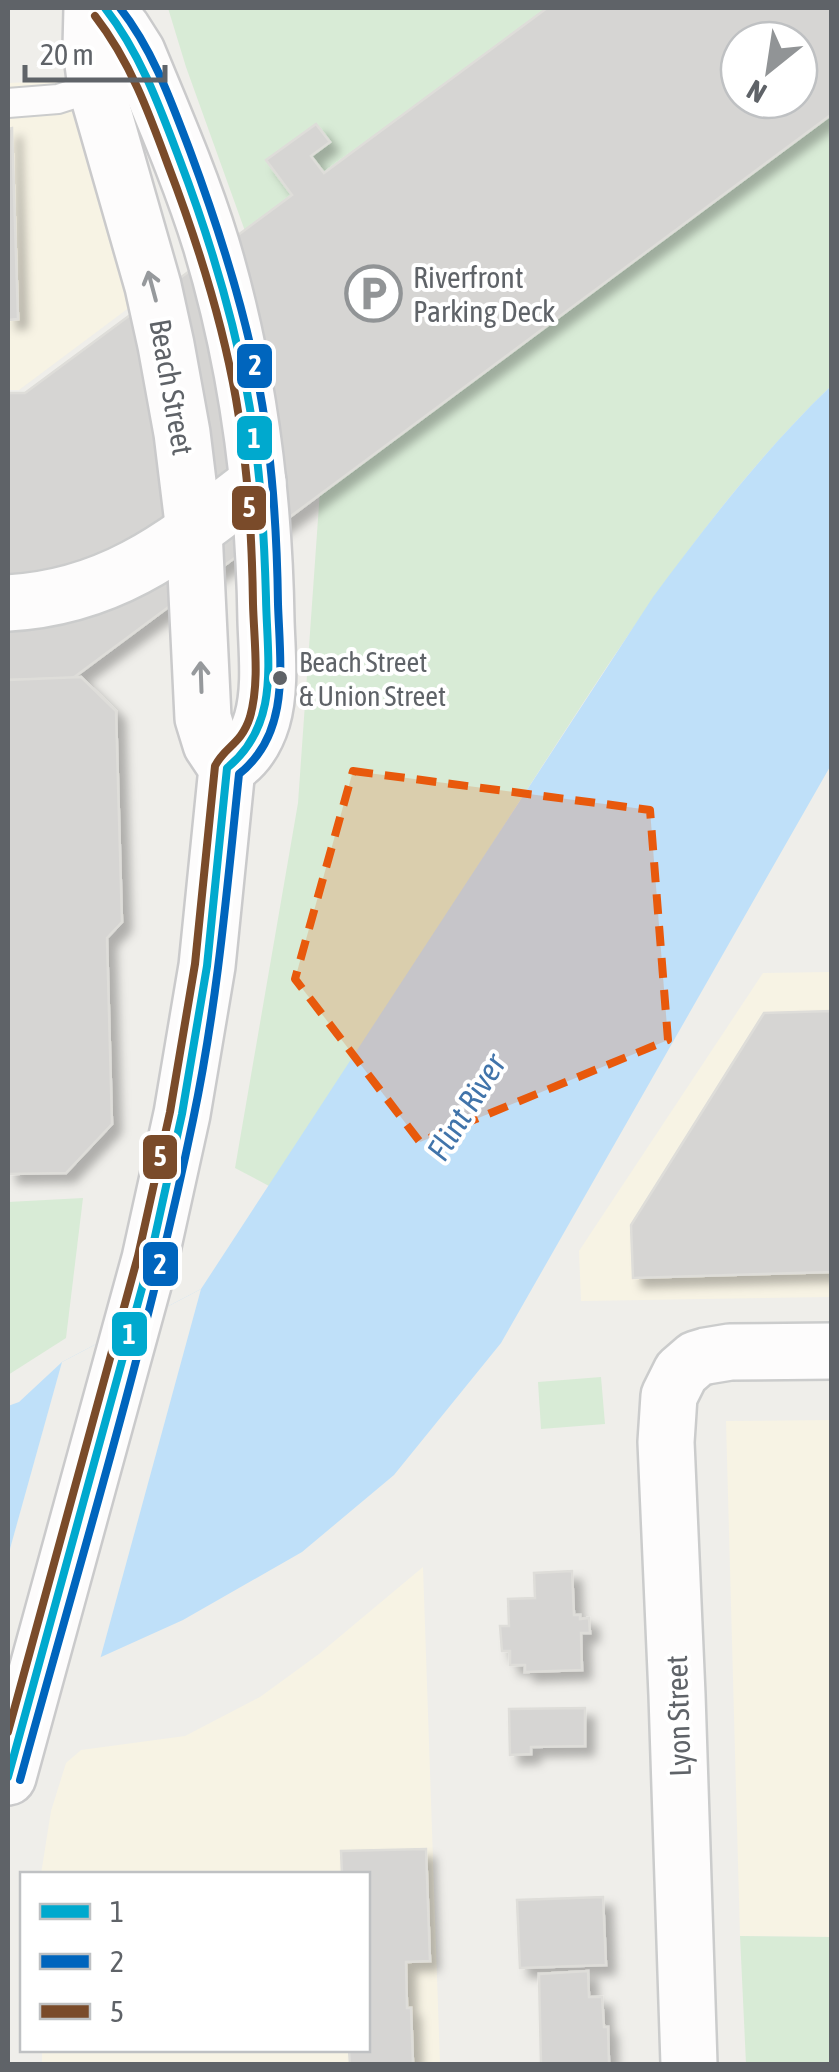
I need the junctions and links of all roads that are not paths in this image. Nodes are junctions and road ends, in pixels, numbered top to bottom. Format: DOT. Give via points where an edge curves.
graph roads {
  1 [pos="92,8"];
  2 [pos="105,8"];
  3 [pos="120,79"];
  4 [pos="8,103"];
  5 [pos="258,482"];
  6 [pos="194,531"];
  7 [pos="8,603"];
  8 [pos="227,768"];
  9 [pos="832,1350"];
  10 [pos="8,1777"];
  11 [pos="689,2064"];
  1 -- 3 [label="street, Beach Street" via="91,48"];
  2 -- 3 [label="street, Beach Street" via="123,30"];
  3 -- 4 [label="lane" via="58,99"];
  3 -- 5 [label="street, Beach Street" via="200,212 212,246 251,418"];
  6 -- 3 [label="street, Beach Street, one-way"];
  5 -- 6 [label="street"];
  5 -- 8 [label="street, Beach Street" via="268,652 264,710 250,747"];
  6 -- 7 [label="street" via="87,590"];
  8 -- 6 [label="street, Beach Street, one-way" via="203,718"];
  8 -- 10 [label="street" via="207,966 166,1189"];
  9 -- 11 [label="street, Lyon Street" via="718,1353 681,1372 669,1396"];
}
